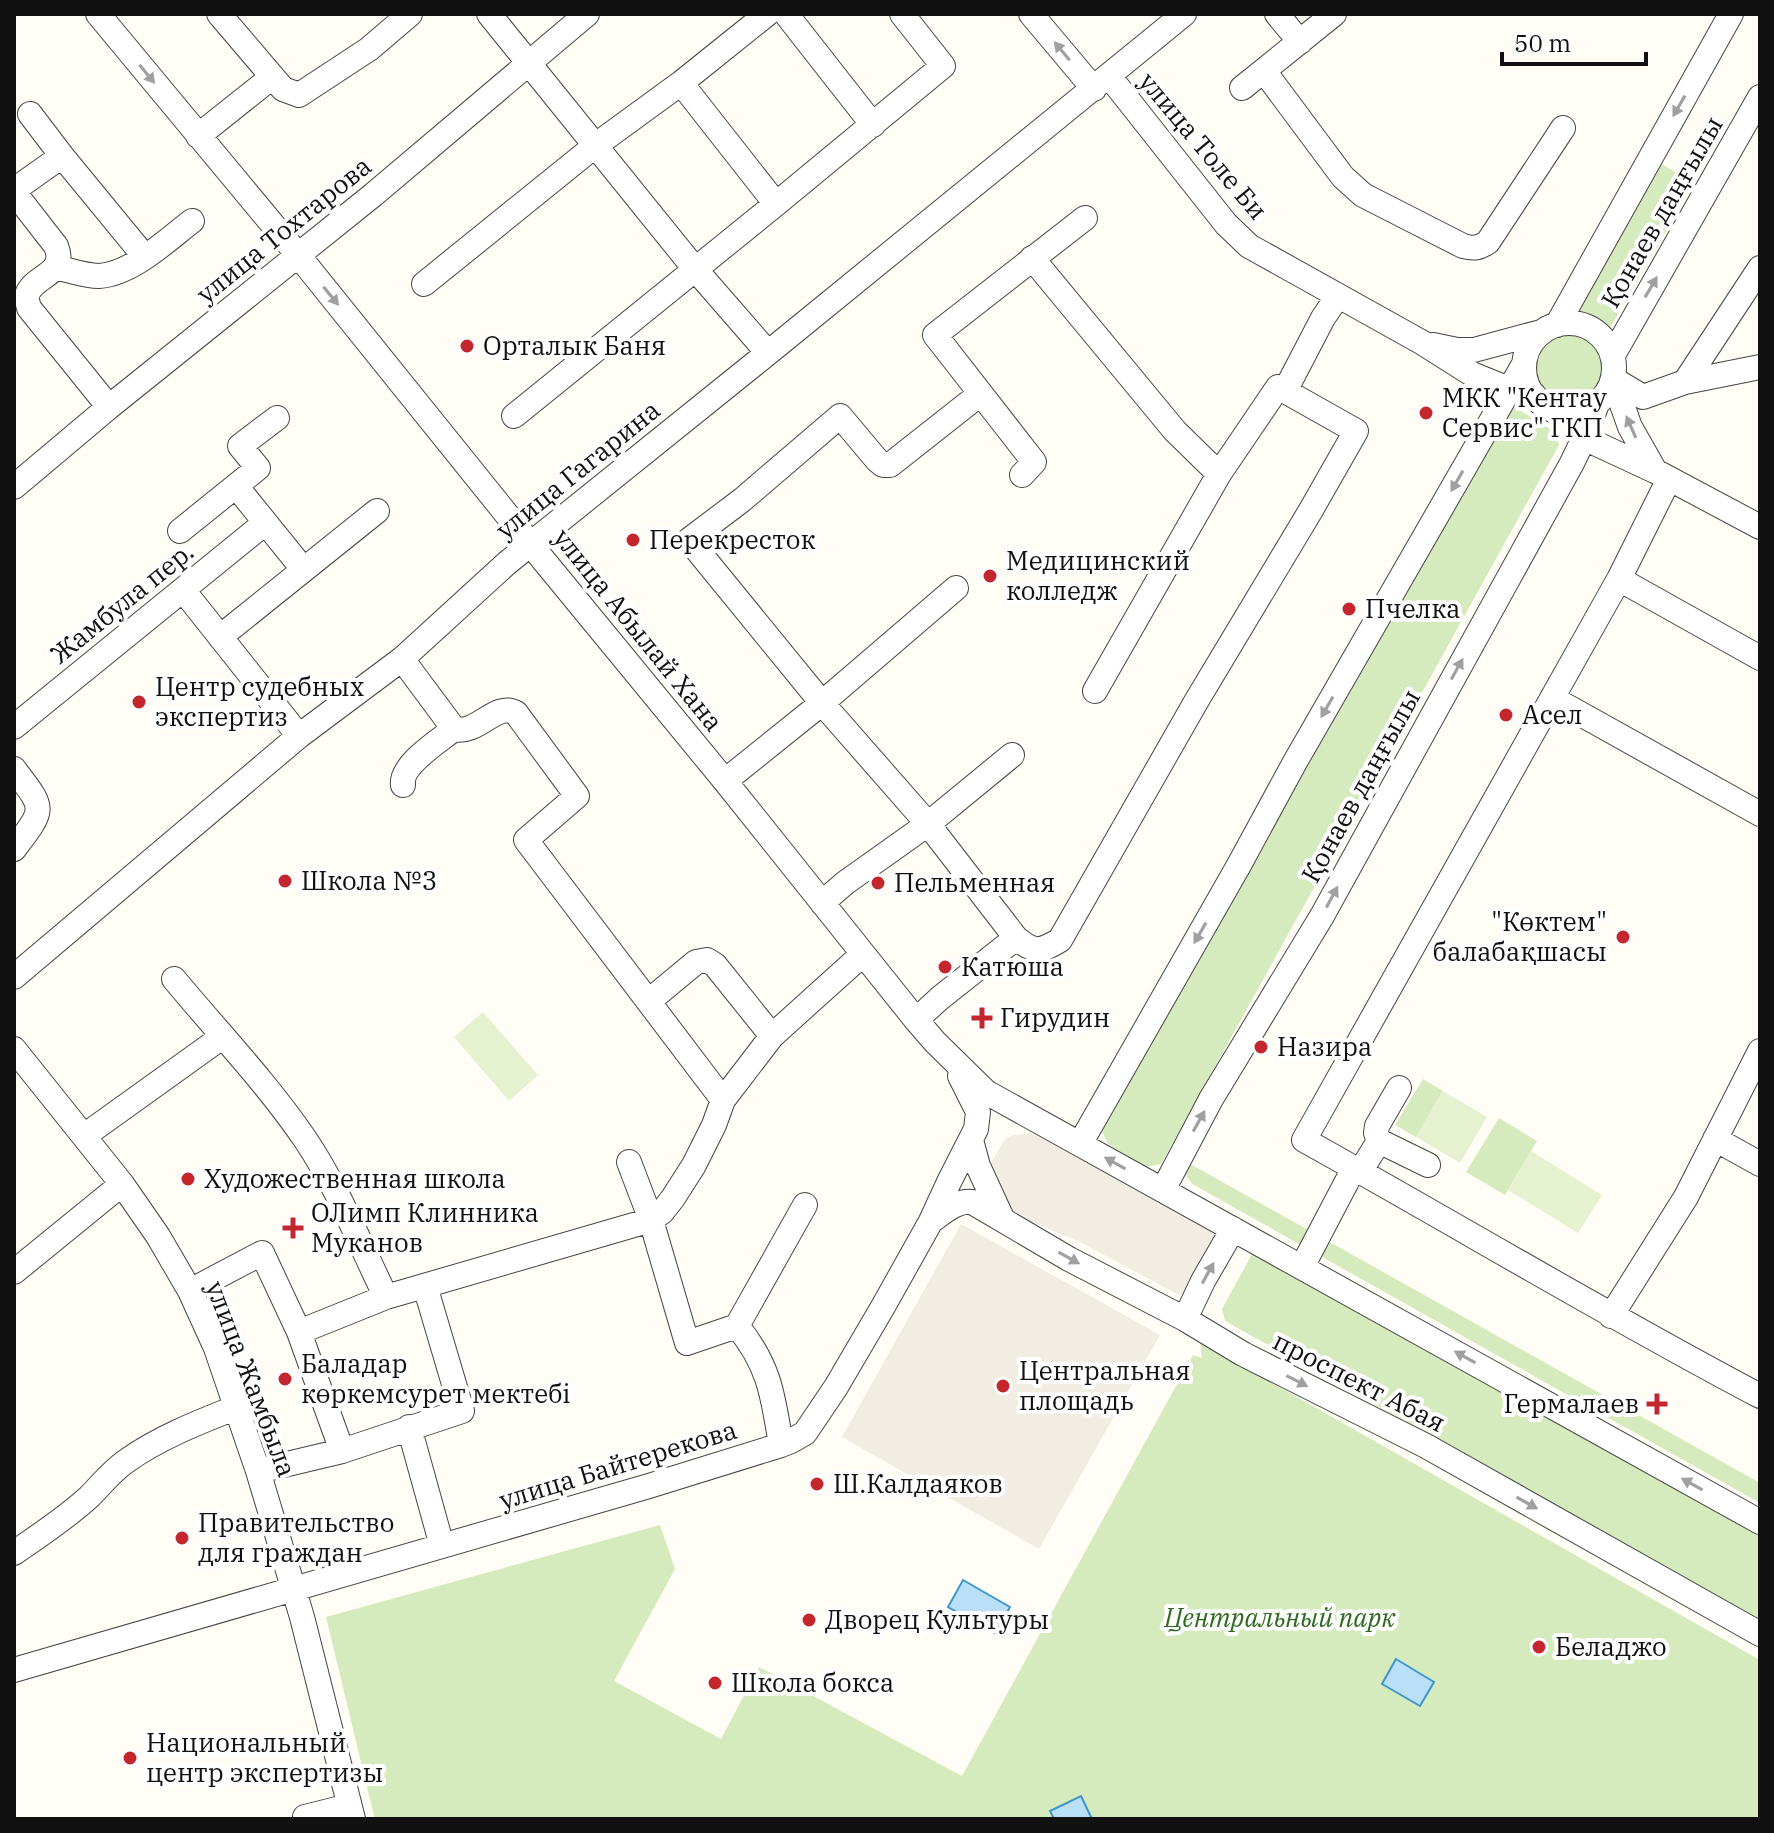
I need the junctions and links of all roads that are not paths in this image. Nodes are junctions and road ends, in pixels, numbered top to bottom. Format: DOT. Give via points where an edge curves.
graph roads {
  1 [pos="98,14"];
  2 [pos="219,14"];
  3 [pos="410,14"];
  4 [pos="489,14"];
  5 [pos="587,14"];
  6 [pos="767,14"];
  7 [pos="786,14"];
  8 [pos="902,14"];
  9 [pos="1031,14"];
  10 [pos="1184,14"];
  11 [pos="1277,14"];
  12 [pos="1334,14"];
  13 [pos="1731,14"];
  14 [pos="1300,42"];
  15 [pos="529,63"];
  16 [pos="1264,71"];
  17 [pos="272,77"];
  18 [pos="1102,82"];
  19 [pos="681,83"];
  20 [pos="1242,88"];
  21 [pos="1760,97"];
  22 [pos="30,114"];
  23 [pos="873,125"];
  24 [pos="1563,128"];
  25 [pos="198,136"];
  26 [pos="596,145"];
  27 [pos="62,156"];
  28 [pos="14,191"];
  29 [pos="776,204"];
  30 [pos="1085,218"];
  31 [pos="192,221"];
  32 [pos="298,255"];
  33 [pos="145,257"];
  34 [pos="1032,258"];
  35 [pos="55,267"];
  36 [pos="1760,268"];
  37 [pos="695,269"];
  38 [pos="424,284"];
  39 [pos="1338,296"];
  40 [pos="1549,328"];
  41 [pos="1423,343"];
  42 [pos="768,353"];
  43 [pos="1524,364"];
  44 [pos="1613,367"];
  45 [pos="1760,367"];
  46 [pos="1685,382"];
  47 [pos="1278,387"];
  48 [pos="1509,389"];
  49 [pos="980,394"];
  50 [pos="1534,395"];
  51 [pos="1597,404"];
  52 [pos="109,407"];
  53 [pos="514,416"];
  54 [pos="277,418"];
  55 [pos="1584,438"];
  56 [pos="1219,474"];
  57 [pos="1022,475"];
  58 [pos="1662,475"];
  59 [pos="236,486"];
  60 [pos="14,487"];
  61 [pos="377,511"];
  62 [pos="265,523"];
  63 [pos="1760,527"];
  64 [pos="180,531"];
  65 [pos="531,544"];
  66 [pos="303,569"];
  67 [pos="1619,579"];
  68 [pos="956,588"];
  69 [pos="183,590"];
  70 [pos="220,637"];
  71 [pos="1760,658"];
  72 [pos="402,659"];
  73 [pos="1095,691"];
  74 [pos="1552,698"];
  75 [pos="822,703"];
  76 [pos="14,727"];
  77 [pos="454,729"];
  78 [pos="299,736"];
  79 [pos="1012,755"];
  80 [pos="14,769"];
  81 [pos="725,781"];
  82 [pos="403,785"];
  83 [pos="1760,814"];
  84 [pos="928,824"];
  85 [pos="14,849"];
  86 [pos="822,903"];
  87 [pos="1016,938"];
  88 [pos="863,954"];
  89 [pos="14,977"];
  90 [pos="174,979"];
  91 [pos="649,1001"];
  92 [pos="916,1020"];
  93 [pos="772,1036"];
  94 [pos="222,1037"];
  95 [pos="935,1042"];
  96 [pos="14,1049"];
  97 [pos="1757,1062"];
  98 [pos="1399,1088"];
  99 [pos="723,1100"];
  100 [pos="84,1136"];
  101 [pos="1715,1139"];
  102 [pos="971,1140"];
  103 [pos="1379,1141"];
  104 [pos="1080,1144"];
  105 [pos="629,1162"];
  106 [pos="1760,1164"];
  107 [pos="1428,1165"];
  108 [pos="1357,1170"];
  109 [pos="122,1184"];
  110 [pos="1163,1190"];
  111 [pos="805,1205"];
  112 [pos="1002,1218"];
  113 [pos="651,1220"];
  114 [pos="931,1221"];
  115 [pos="1233,1229"];
  116 [pos="1302,1267"];
  117 [pos="14,1272"];
  118 [pos="425,1286"];
  119 [pos="190,1291"];
  120 [pos="386,1297"];
  121 [pos="1611,1316"];
  122 [pos="1185,1319"];
  123 [pos="737,1326"];
  124 [pos="299,1332"];
  125 [pos="1760,1396"];
  126 [pos="237,1407"];
  127 [pos="409,1427"];
  128 [pos="781,1445"];
  129 [pos="342,1451"];
  130 [pos="258,1471"];
  131 [pos="1760,1522"];
  132 [pos="442,1546"];
  133 [pos="14,1553"];
  134 [pos="294,1590"];
  135 [pos="1760,1634"];
  136 [pos="14,1670"];
  137 [pos="351,1812"];
  138 [pos="305,1817"];
  1 -- 25 [label="street, улица Абылай Хана, one-way"];
  2 -- 17 [label="street"];
  3 -- 17 [label="street" via="369,49 299,95"];
  4 -- 15 [label="street"];
  5 -- 15 [label="street, улица Тохтарова"];
  6 -- 19 [label="street"];
  7 -- 23 [label="street"];
  8 -- 23 [label="street" via="943,66"];
  18 -- 9 [label="street, улица Толе Би, one-way"];
  10 -- 18 [label="street, улица Гагарина"];
  11 -- 14 [label="street"];
  12 -- 14 [label="street"];
  13 -- 40 [label="street, Қонаев даңғылы, one-way"];
  14 -- 16 [label="street"];
  15 -- 26 [label="street"];
  15 -- 32 [label="street, улица Тохтарова"];
  16 -- 20 [label="street"];
  16 -- 24 [label="street" via="1343,177 1363,195 1472,248 1488,242"];
  17 -- 25 [label="street"];
  18 -- 39 [label="street, улица Толе Би" via="1249,246"];
  18 -- 42 [label="street, улица Гагарина"];
  19 -- 26 [label="street"];
  19 -- 29 [label="street"];
  44 -- 21 [label="street, Қонаев даңғылы, one-way"];
  22 -- 27 [label="street"];
  23 -- 29 [label="street"];
  25 -- 32 [label="street, улица Абылай Хана"];
  26 -- 37 [label="street"];
  26 -- 38 [label="street"];
  27 -- 28 [label="street"];
  27 -- 33 [label="street"];
  28 -- 35 [label="street" via="56,246 60,254"];
  29 -- 37 [label="street"];
  30 -- 34 [label="street"];
  31 -- 33 [label="street"];
  32 -- 52 [label="street, улица Тохтарова"];
  32 -- 65 [label="street, улица Абылай Хана, one-way"];
  33 -- 35 [label="street" via="98,276"];
  34 -- 49 [label="street" via="935,335"];
  34 -- 56 [label="street" via="1175,431"];
  35 -- 52 [label="street" via="28,291 29,308"];
  36 -- 46 [label="street"];
  37 -- 42 [label="street"];
  37 -- 53 [label="street"];
  39 -- 41 [label="street, улица Толе Би"];
  39 -- 87 [label="street" via="1285,391 1356,431 1060,940 1038,950"];
  40 -- 41 [label="street, улица Толе Би" via="1474,350"];
  40 -- 43 [label="street, Қонаев даңғылы" via="1532,342"];
  40 -- 44 [label="street, Қонаев даңғылы" via="1587,326 1607,343"];
  41 -- 48 [label="street, улица Толе Би" via="1472,374"];
  42 -- 65 [label="street, улица Гагарина"];
  43 -- 48 [label="street, Қонаев даңғылы"];
  43 -- 50 [label="street"];
  44 -- 46 [label="street" via="1643,397"];
  44 -- 51 [label="street, Қонаев даңғылы" via="1609,390"];
  58 -- 44 [label="street, one-way" via="1630,427"];
  45 -- 46 [label="street"];
  47 -- 56 [label="street"];
  48 -- 50 [label="street, улица Толе Би"];
  48 -- 104 [label="street, Қонаев даңғылы, one-way"];
  49 -- 57 [label="street" via="1034,462"];
  49 -- 75 [label="street" via="890,465 877,460 840,416 689,540"];
  50 -- 51 [label="street" via="1563,413"];
  51 -- 55 [label="street, Қонаев даңғылы"];
  52 -- 60 [label="street, улица Тохтарова"];
  54 -- 59 [label="street" via="240,446 258,468"];
  55 -- 58 [label="street"];
  110 -- 55 [label="street, Қонаев даңғылы, one-way" via="1211,1099 1322,916"];
  56 -- 73 [label="street"];
  58 -- 63 [label="street"];
  58 -- 67 [label="street"];
  59 -- 62 [label="street"];
  59 -- 64 [label="street"];
  61 -- 66 [label="street"];
  62 -- 66 [label="street"];
  62 -- 69 [label="street, Жамбула пер."];
  65 -- 72 [label="street, улица Гагарина"];
  65 -- 81 [label="street, улица Абылай Хана"];
  66 -- 70 [label="street"];
  67 -- 71 [label="street"];
  67 -- 74 [label="street"];
  68 -- 75 [label="street"];
  69 -- 70 [label="street"];
  69 -- 76 [label="street, Жамбула пер."];
  70 -- 78 [label="street"];
  72 -- 77 [label="street"];
  72 -- 78 [label="street, улица Гагарина"];
  74 -- 83 [label="street"];
  74 -- 108 [label="street" via="1304,1140"];
  75 -- 81 [label="street"];
  75 -- 84 [label="street"];
  77 -- 82 [label="street" via="406,768"];
  77 -- 91 [label="street" via="466,731 511,710 577,796 526,840"];
  78 -- 89 [label="street, улица Гагарина"];
  79 -- 84 [label="street"];
  80 -- 85 [label="street" via="39,808"];
  81 -- 86 [label="street, улица Абылай Хана"];
  84 -- 86 [label="street"];
  84 -- 87 [label="street"];
  86 -- 88 [label="street, улица Абылай Хана"];
  87 -- 92 [label="street"];
  88 -- 92 [label="street, улица Абылай Хана"];
  88 -- 93 [label="street"];
  90 -- 94 [label="street"];
  91 -- 93 [label="street" via="696,962 707,960"];
  91 -- 99 [label="street"];
  92 -- 95 [label="street, улица Абылай Хана"];
  93 -- 99 [label="street"];
  94 -- 100 [label="street"];
  94 -- 120 [label="street" via="305,1140"];
  95 -- 102 [label="street, улица Байтерекова" via="978,1112"];
  95 -- 104 [label="street, улица Абылай Хана" via="986,1092"];
  96 -- 100 [label="street, улица Жамбыла"];
  97 -- 101 [label="street"];
  98 -- 103 [label="street" via="1377,1126"];
  99 -- 113 [label="street" via="694,1165"];
  100 -- 109 [label="street, улица Жамбыла"];
  101 -- 106 [label="street"];
  101 -- 121 [label="street" via="1686,1197"];
  102 -- 112 [label="street"];
  102 -- 114 [label="street, улица Байтерекова"];
  103 -- 107 [label="street"];
  103 -- 108 [label="street"];
  110 -- 104 [label="street, one-way"];
  105 -- 113 [label="street"];
  108 -- 116 [label="street"];
  108 -- 121 [label="street"];
  109 -- 117 [label="street"];
  109 -- 119 [label="street, улица Жамбыла"];
  110 -- 115 [label="street"];
  111 -- 123 [label="street"];
  112 -- 114 [label="street, проспект Абая" via="967,1201"];
  112 -- 122 [label="street, проспект Абая, one-way"];
  113 -- 118 [label="street"];
  113 -- 123 [label="street" via="687,1343"];
  114 -- 128 [label="street, улица Байтерекова" via="810,1440"];
  115 -- 116 [label="street"];
  122 -- 115 [label="street, one-way"];
  131 -- 116 [label="street, one-way"];
  118 -- 120 [label="street"];
  118 -- 127 [label="street" via="462,1411"];
  119 -- 124 [label="street" via="262,1253"];
  119 -- 126 [label="street, улица Жамбыла"];
  120 -- 124 [label="street"];
  121 -- 125 [label="street"];
  122 -- 135 [label="street, проспект Абая, one-way" via="1426,1446"];
  123 -- 128 [label="street" via="765,1370"];
  124 -- 129 [label="street"];
  126 -- 130 [label="street, улица Жамбыла"];
  126 -- 133 [label="street" via="128,1460 57,1524"];
  127 -- 129 [label="street"];
  127 -- 132 [label="street"];
  128 -- 132 [label="street, улица Байтерекова"];
  129 -- 130 [label="street"];
  130 -- 134 [label="street, улица Жамбыла"];
  132 -- 134 [label="street, улица Байтерекова"];
  134 -- 136 [label="street, улица Байтерекова"];
  134 -- 137 [label="street, улица Жамбыла"];
  137 -- 138 [label="street"];
}
